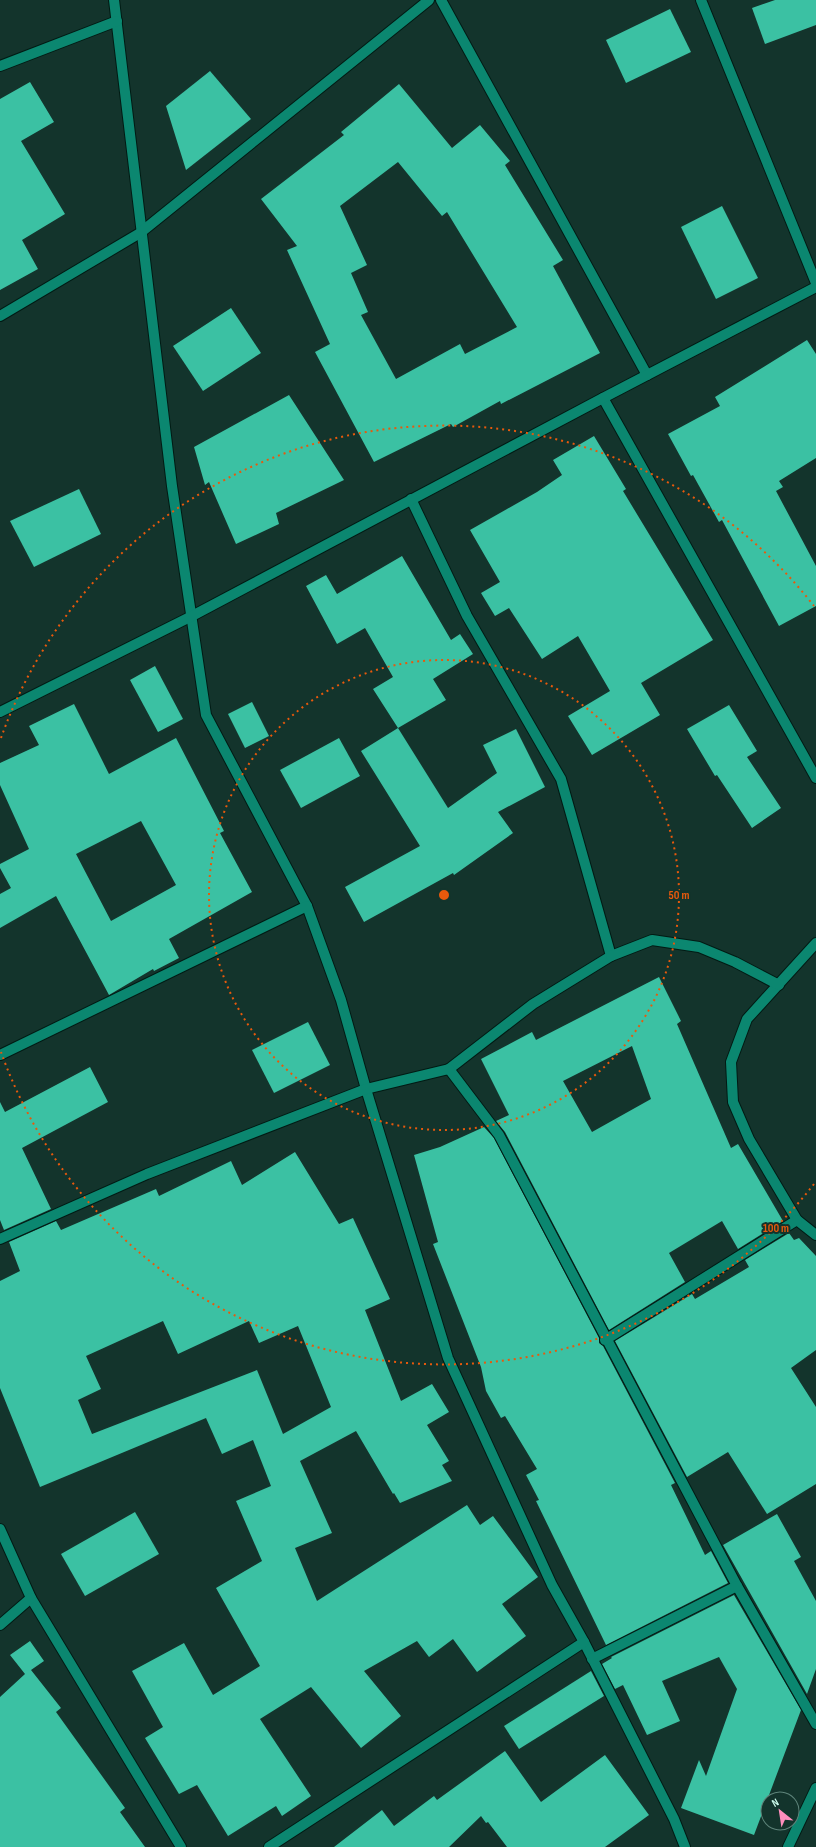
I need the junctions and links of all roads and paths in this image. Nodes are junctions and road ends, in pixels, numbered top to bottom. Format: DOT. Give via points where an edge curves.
graph roads {
  1 [pos="114,0"];
  2 [pos="429,0"];
  3 [pos="441,0"];
  4 [pos="701,0"];
  5 [pos="117,20"];
  6 [pos="0,66"];
  7 [pos="140,233"];
  8 [pos="816,283"];
  9 [pos="816,287"];
  10 [pos="0,316"];
  11 [pos="647,375"];
  12 [pos="603,398"];
  13 [pos="412,499"];
  14 [pos="192,616"];
  15 [pos="0,712"];
  16 [pos="816,778"];
  17 [pos="307,906"];
  18 [pos="816,943"];
  19 [pos="612,956"];
  20 [pos="779,985"];
  21 [pos="0,1055"];
  22 [pos="449,1069"];
  23 [pos="366,1089"];
  24 [pos="797,1220"];
  25 [pos="816,1235"];
  26 [pos="0,1239"];
  27 [pos="605,1340"];
  28 [pos="0,1529"];
  29 [pos="736,1586"];
  30 [pos="31,1598"];
  31 [pos="0,1625"];
  32 [pos="584,1642"];
  33 [pos="592,1659"];
  34 [pos="816,1724"];
  35 [pos="816,1788"];
  36 [pos="181,1847"];
  37 [pos="269,1847"];
  38 [pos="685,1847"];
  39 [pos="788,1847"];
  1 -- 5 [label="street"];
  2 -- 7 [label="street"];
  3 -- 11 [label="street"];
  4 -- 8 [label="street"];
  5 -- 6 [label="street"];
  5 -- 7 [label="street"];
  7 -- 10 [label="street"];
  7 -- 14 [label="street" via="172,486"];
  9 -- 11 [label="street"];
  11 -- 12 [label="street"];
  12 -- 13 [label="street"];
  12 -- 16 [label="street"];
  13 -- 14 [label="street"];
  13 -- 19 [label="street" via="467,616 561,779"];
  14 -- 15 [label="street"];
  14 -- 17 [label="street" via="206,715"];
  17 -- 21 [label="street"];
  17 -- 23 [label="street" via="341,1000"];
  18 -- 20 [label="street"];
  19 -- 20 [label="street" via="652,940 699,948 735,962"];
  19 -- 22 [label="street" via="533,1004"];
  20 -- 24 [label="street" via="747,1020 731,1062 733,1102 748,1139"];
  22 -- 23 [label="street"];
  22 -- 27 [label="street" via="499,1135"];
  23 -- 26 [label="street" via="147,1174"];
  23 -- 32 [label="street" via="448,1358 552,1585"];
  24 -- 25 [label="street"];
  24 -- 27 [label="street"];
  27 -- 29 [label="street"];
  28 -- 30 [label="street"];
  29 -- 33 [label="street"];
  29 -- 34 [label="street"];
  30 -- 31 [label="street"];
  30 -- 36 [label="street"];
  32 -- 33 [label="street"];
  32 -- 37 [label="street"];
  33 -- 38 [label="street" via="674,1819"];
  35 -- 39 [label="street"];
}
